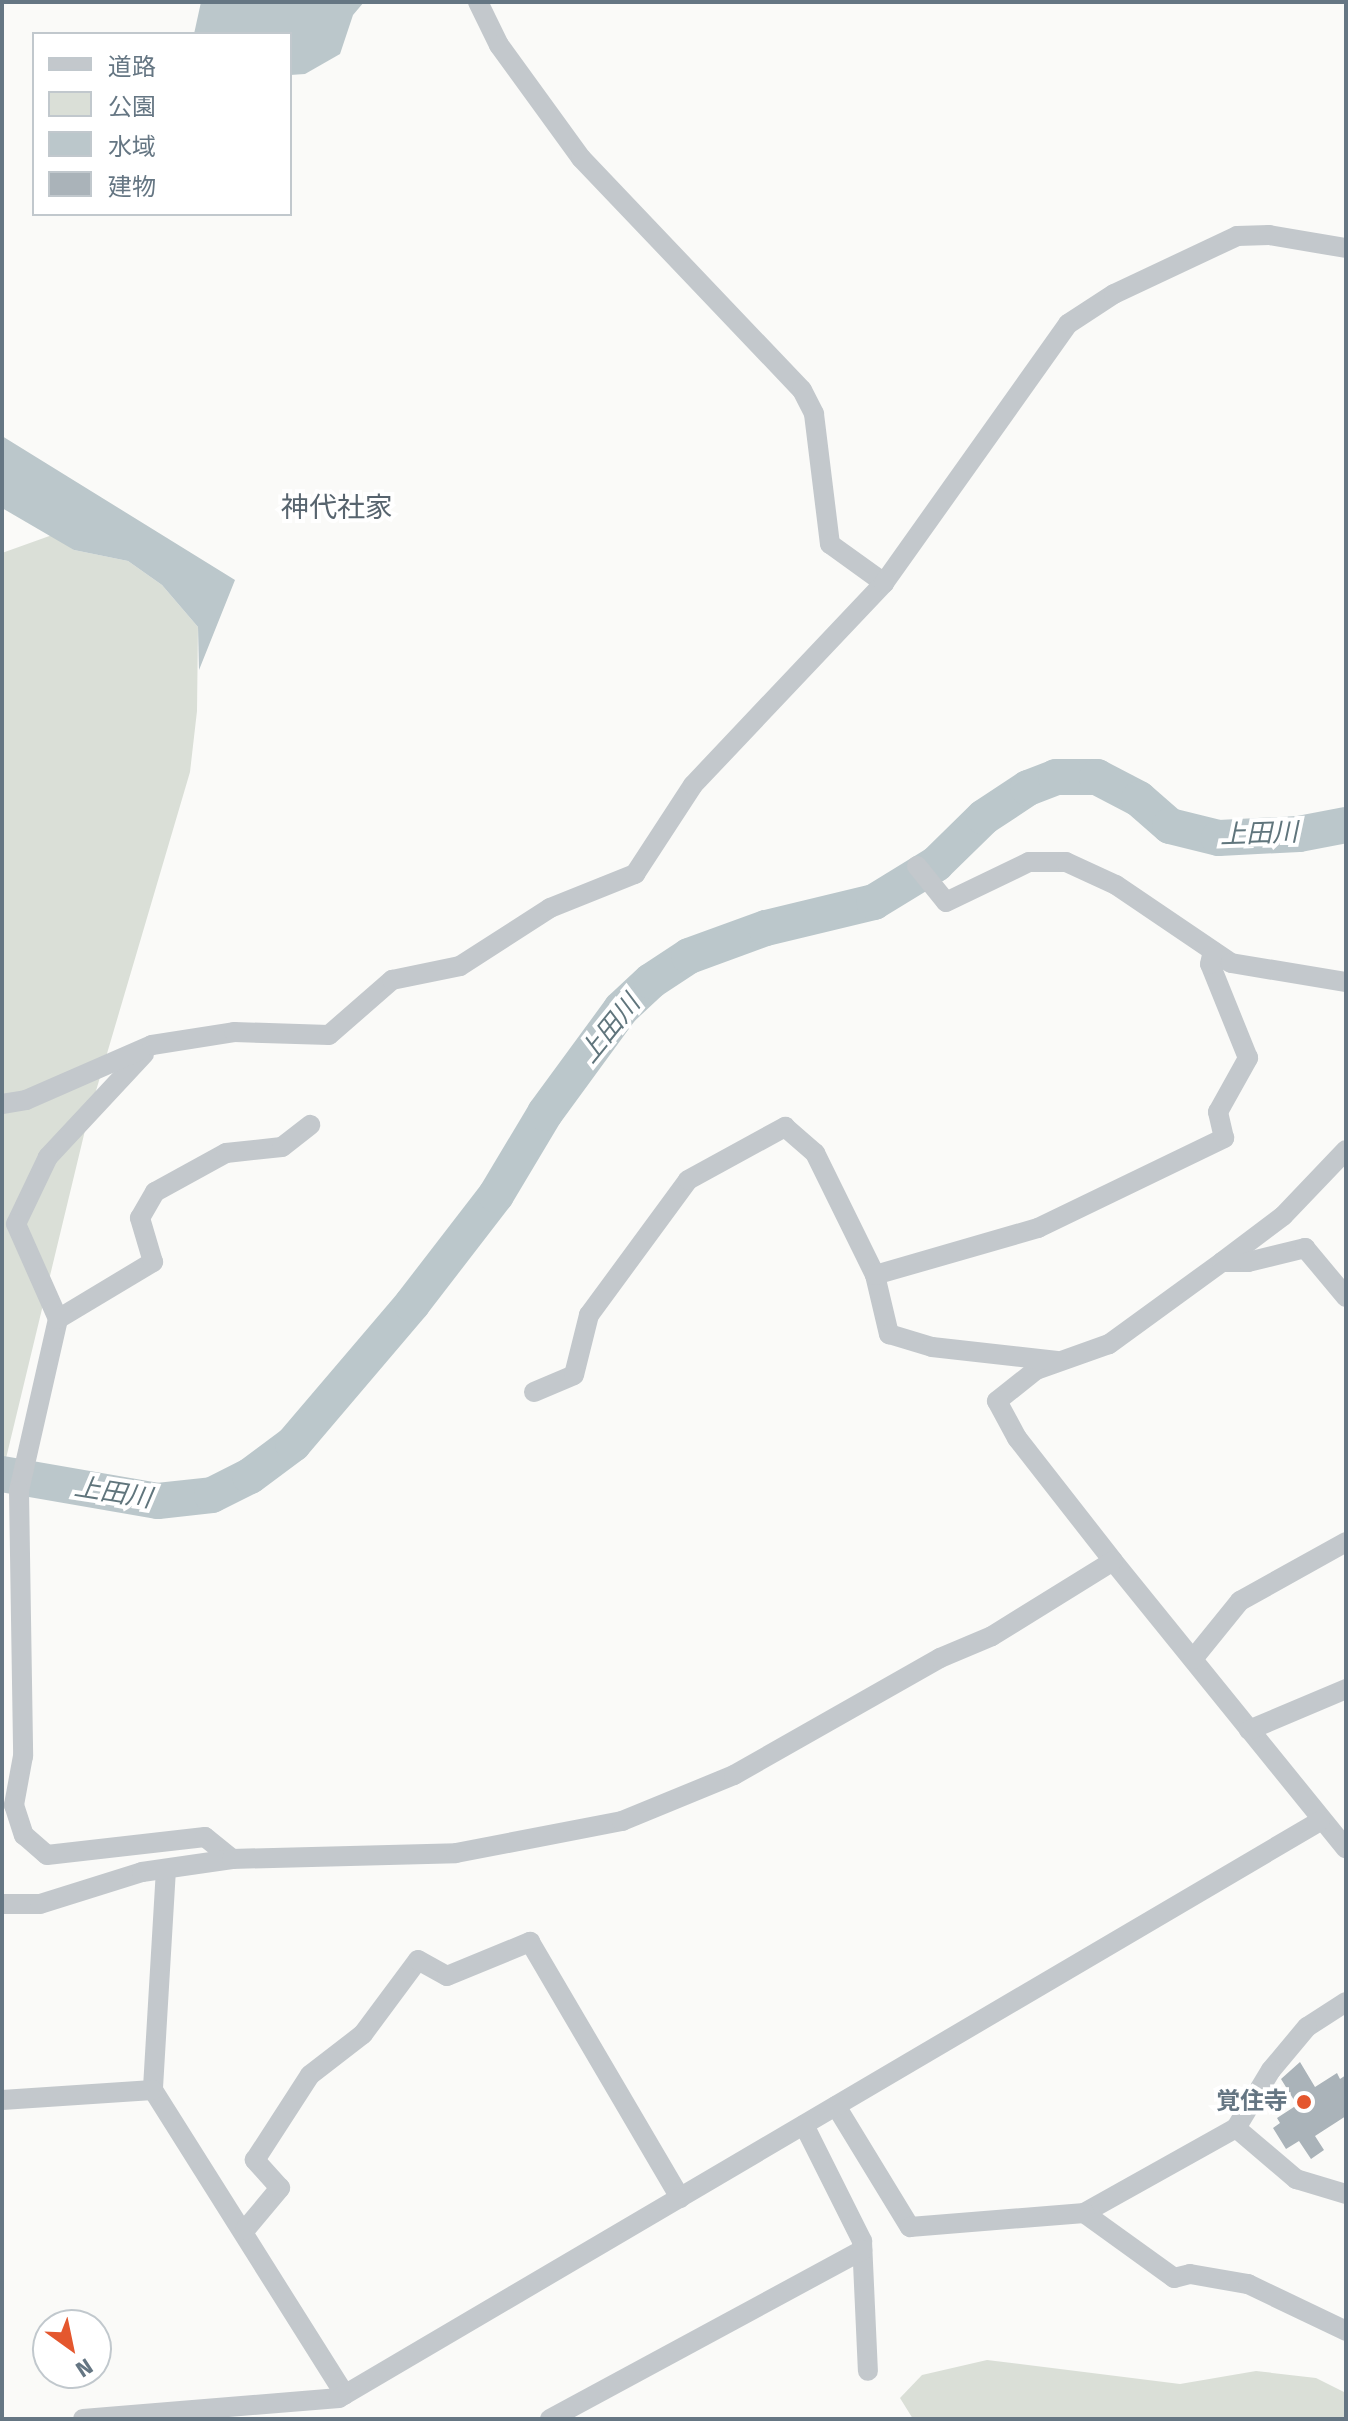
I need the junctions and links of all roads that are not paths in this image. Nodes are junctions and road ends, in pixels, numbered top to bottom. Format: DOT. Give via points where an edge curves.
graph roads {
  1 [pos="478,2"];
  2 [pos="1346,248"];
  3 [pos="884,583"];
  4 [pos="917,866"];
  5 [pos="1213,951"];
  6 [pos="1346,982"];
  7 [pos="152,1045"];
  8 [pos="2,1104"];
  9 [pos="310,1125"];
  10 [pos="1346,1150"];
  11 [pos="1222,1262"];
  12 [pos="875,1275"];
  13 [pos="1346,1297"];
  14 [pos="58,1319"];
  15 [pos="1061,1361"];
  16 [pos="534,1392"];
  17 [pos="1346,1542"];
  18 [pos="1113,1561"];
  19 [pos="1193,1659"];
  20 [pos="1346,1689"];
  21 [pos="1249,1730"];
  22 [pos="1320,1821"];
  23 [pos="1340,1844"];
  24 [pos="232,1859"];
  25 [pos="166,1869"];
  26 [pos="2,1904"];
  27 [pos="1346,2002"];
  28 [pos="153,2090"];
  29 [pos="2,2100"];
  30 [pos="836,2106"];
  31 [pos="804,2125"];
  32 [pos="1236,2128"];
  33 [pos="1346,2194"];
  34 [pos="680,2198"];
  35 [pos="1084,2213"];
  36 [pos="245,2230"];
  37 [pos="862,2250"];
  38 [pos="1346,2331"];
  39 [pos="868,2371"];
  40 [pos="345,2395"];
  41 [pos="124,2417"];
  42 [pos="83,2419"];
  43 [pos="550,2419"];
  1 -- 3 [label="street" via="499,45 581,158 802,390 814,414 830,544"];
  2 -- 3 [label="street" via="1269,235 1237,236 1114,294 1068,324"];
  3 -- 7 [label="street" via="693,785 635,874 550,908 460,966 392,980 329,1035 234,1032"];
  4 -- 5 [label="street" via="946,902 1029,862 1066,862 1116,885"];
  5 -- 6 [label="street" via="1231,963"];
  5 -- 12 [label="street" via="1210,964 1248,1058 1218,1112 1224,1138 1038,1228"];
  7 -- 8 [label="street" via="26,1100"];
  7 -- 14 [label="street" via="48,1157 16,1224"];
  9 -- 14 [label="street" via="282,1147 226,1153 155,1192 140,1218 153,1262"];
  10 -- 11 [label="street" via="1283,1216"];
  11 -- 13 [label="street" via="1248,1262 1305,1248"];
  11 -- 15 [label="street" via="1109,1344"];
  12 -- 15 [label="street" via="889,1334 932,1347"];
  12 -- 16 [label="street" via="815,1153 785,1127 688,1180 589,1315 574,1375"];
  14 -- 24 [label="street" via="19,1491 23,1756 14,1805 24,1835 47,1855 205,1837"];
  15 -- 18 [label="street" via="1036,1370 997,1401 1017,1438"];
  17 -- 19 [label="street" via="1240,1601"];
  18 -- 19 [label="street"];
  18 -- 24 [label="street" via="992,1636 940,1658 734,1775 622,1821 456,1853"];
  19 -- 21 [label="street"];
  20 -- 21 [label="street"];
  21 -- 22 [label="street"];
  22 -- 23 [label="street"];
  22 -- 30 [label="street"];
  24 -- 25 [label="street"];
  25 -- 26 [label="street" via="40,1904"];
  25 -- 28 [label="street"];
  27 -- 32 [label="street" via="1307,2027 1271,2070"];
  28 -- 29 [label="street"];
  28 -- 36 [label="street"];
  30 -- 31 [label="street"];
  30 -- 35 [label="street" via="910,2227"];
  31 -- 34 [label="street"];
  31 -- 37 [label="street"];
  32 -- 33 [label="street" via="1296,2179"];
  32 -- 35 [label="street"];
  34 -- 36 [label="street" via="530,1942 447,1976 418,1960 363,2034 310,2075 255,2160 280,2188"];
  34 -- 40 [label="street"];
  35 -- 38 [label="street" via="1174,2278 1190,2274 1248,2284"];
  36 -- 40 [label="street"];
  37 -- 39 [label="street"];
  37 -- 43 [label="street"];
  40 -- 41 [label="street"];
  41 -- 42 [label="street"];
}
